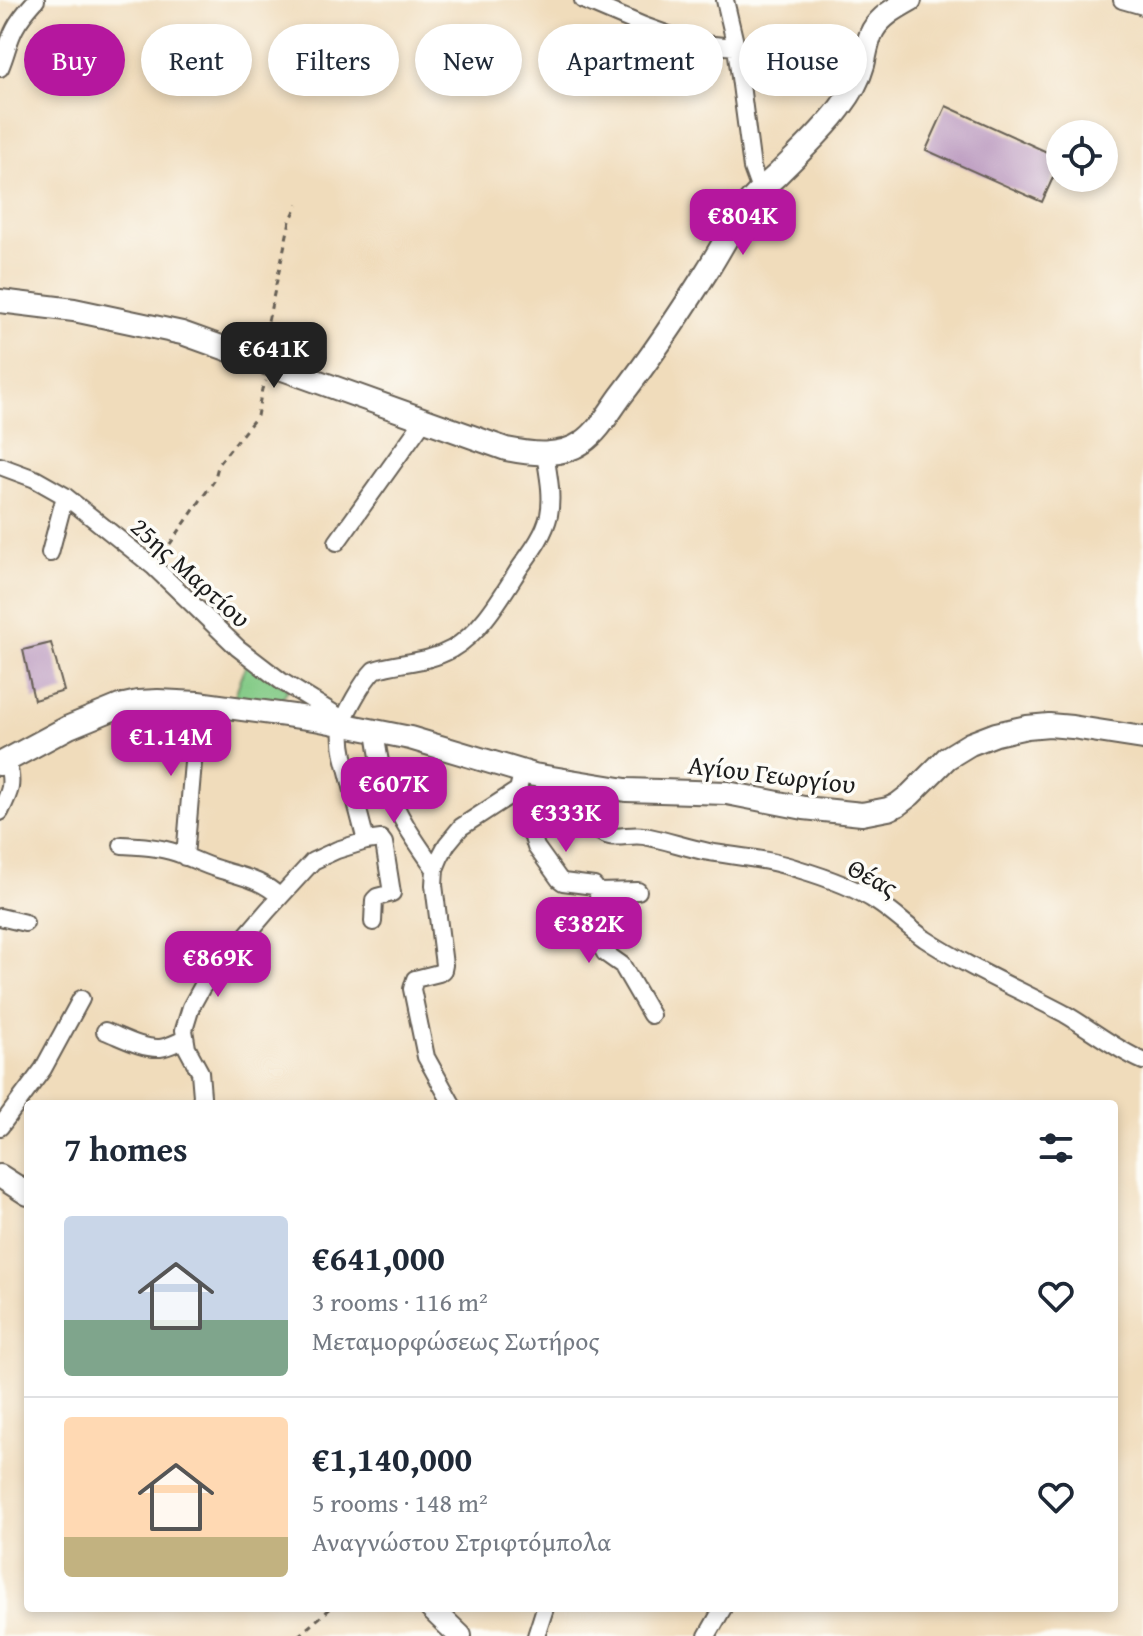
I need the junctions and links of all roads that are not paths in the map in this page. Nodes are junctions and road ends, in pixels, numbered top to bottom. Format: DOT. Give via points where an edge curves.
graph roads {
  1 [pos="36,0"];
  2 [pos="583,0"];
  3 [pos="725,0"];
  4 [pos="910,0"];
  5 [pos="1122,0"];
  6 [pos="1143,6"];
  7 [pos="736,47"];
  8 [pos="0,68"];
  9 [pos="760,190"];
  10 [pos="0,301"];
  11 [pos="424,420"];
  12 [pos="545,454"];
  13 [pos="0,466"];
  14 [pos="65,496"];
  15 [pos="337,542"];
  16 [pos="50,553"];
  17 [pos="198,703"];
  18 [pos="342,724"];
  19 [pos="375,732"];
  20 [pos="1143,738"];
  21 [pos="3,763"];
  22 [pos="520,781"];
  23 [pos="586,784"];
  24 [pos="0,812"];
  25 [pos="366,841"];
  26 [pos="122,845"];
  27 [pos="185,857"];
  28 [pos="435,869"];
  29 [pos="638,891"];
  30 [pos="598,892"];
  31 [pos="280,897"];
  32 [pos="0,917"];
  33 [pos="373,922"];
  34 [pos="25,923"];
  35 [pos="81,999"];
  36 [pos="651,1015"];
  37 [pos="105,1031"];
  38 [pos="185,1039"];
  39 [pos="1143,1061"];
  40 [pos="201,1100"];
  41 [pos="450,1100"];
  42 [pos="0,1127"];
  43 [pos="0,1176"];
  44 [pos="24,1191"];
  45 [pos="434,1612"];
  46 [pos="544,1612"];
  47 [pos="721,1612"];
  48 [pos="452,1633"];
  49 [pos="536,1636"];
  50 [pos="707,1636"];
  1 -- 8 [label="street" via="13,31"];
  2 -- 7 [label="street" via="691,43"];
  3 -- 7 [label="street"];
  4 -- 9 [label="street" via="872,32 862,67 841,107"];
  5 -- 6 [label="street"];
  7 -- 9 [label="street" via="752,168"];
  9 -- 12 [label="street" via="593,433 571,448"];
  10 -- 11 [label="street" via="182,333"];
  11 -- 12 [label="street" via="506,449"];
  11 -- 15 [label="street"];
  12 -- 18 [label="street" via="550,486 543,533 504,593 451,649 374,670"];
  13 -- 14 [label="street, 25ης Μαρτίου"];
  14 -- 16 [label="street"];
  14 -- 18 [label="street, 25ης Μαρτίου" via="154,567 238,648 338,716"];
  17 -- 18 [label="street, Αγίου Γεωργίου"];
  17 -- 21 [label="street, Αγίου Γεωργίου" via="120,706"];
  17 -- 27 [label="street"];
  18 -- 19 [label="street, Αγίου Γεωργίου"];
  18 -- 25 [label="street" via="341,743"];
  19 -- 22 [label="street, Αγίου Γεωργίου" via="410,738"];
  19 -- 28 [label="street" via="387,789"];
  20 -- 23 [label="street, Αγίου Γεωργίου" via="1049,725 996,734 947,758 897,805 862,814 727,793"];
  21 -- 24 [label="street" via="10,772 11,789"];
  22 -- 23 [label="street, Αγίου Γεωργίου"];
  22 -- 28 [label="street" via="461,827"];
  22 -- 30 [label="street" via="536,847 563,882 594,886"];
  23 -- 39 [label="street, Θέας" via="590,820 607,836 644,836 781,863 849,888 927,940"];
  25 -- 31 [label="street" via="313,861"];
  25 -- 33 [label="street" via="384,843 392,893 374,900"];
  26 -- 27 [label="street"];
  27 -- 31 [label="street" via="258,881"];
  28 -- 41 [label="street" via="444,965 439,973 415,979 412,989 426,1057"];
  29 -- 30 [label="street"];
  30 -- 36 [label="street" via="600,944 622,965"];
  31 -- 38 [label="street" via="202,987 191,1007"];
  32 -- 34 [label="street"];
  35 -- 42 [label="street" via="43,1069"];
  37 -- 38 [label="street" via="156,1048"];
  38 -- 40 [label="street" via="200,1072"];
  43 -- 44 [label="street"];
  45 -- 48 [label="street"];
  46 -- 49 [label="street"];
  47 -- 50 [label="street"];
}
